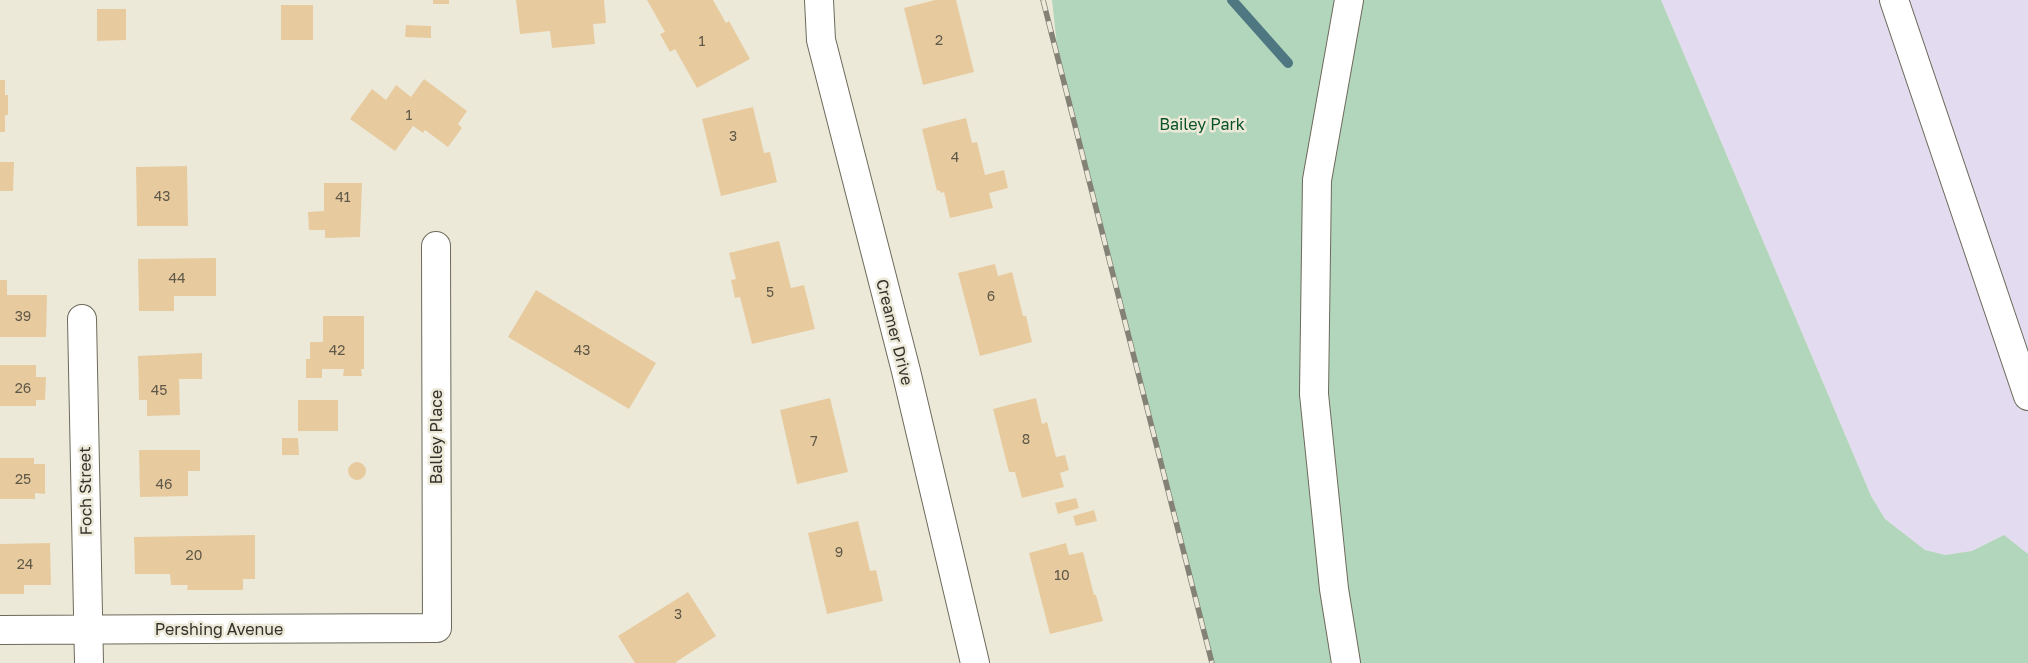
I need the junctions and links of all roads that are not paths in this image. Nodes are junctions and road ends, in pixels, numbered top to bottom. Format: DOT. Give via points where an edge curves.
graph roads {
  1 [pos="819,0"];
  2 [pos="1364,0"];
  3 [pos="1894,0"];
  4 [pos="1347,12"];
  5 [pos="436,246"];
  6 [pos="82,319"];
  7 [pos="2028,396"];
  8 [pos="437,628"];
  9 [pos="0,630"];
  10 [pos="88,630"];
  11 [pos="972,662"];
  12 [pos="89,663"];
  13 [pos="1346,663"];
  1 -- 11 [label="street, Creamer Drive" via="821,40 906,371"];
  2 -- 4 [label="street"];
  3 -- 7 [label="street"];
  4 -- 13 [label="street" via="1317,180 1314,394 1334,589"];
  5 -- 8 [label="street, Balley Place"];
  6 -- 10 [label="street, Foch Street"];
  8 -- 10 [label="street, Pershing Avenue"];
  9 -- 10 [label="street, Pershing Avenue"];
  10 -- 12 [label="street, Foch Street"];
}
